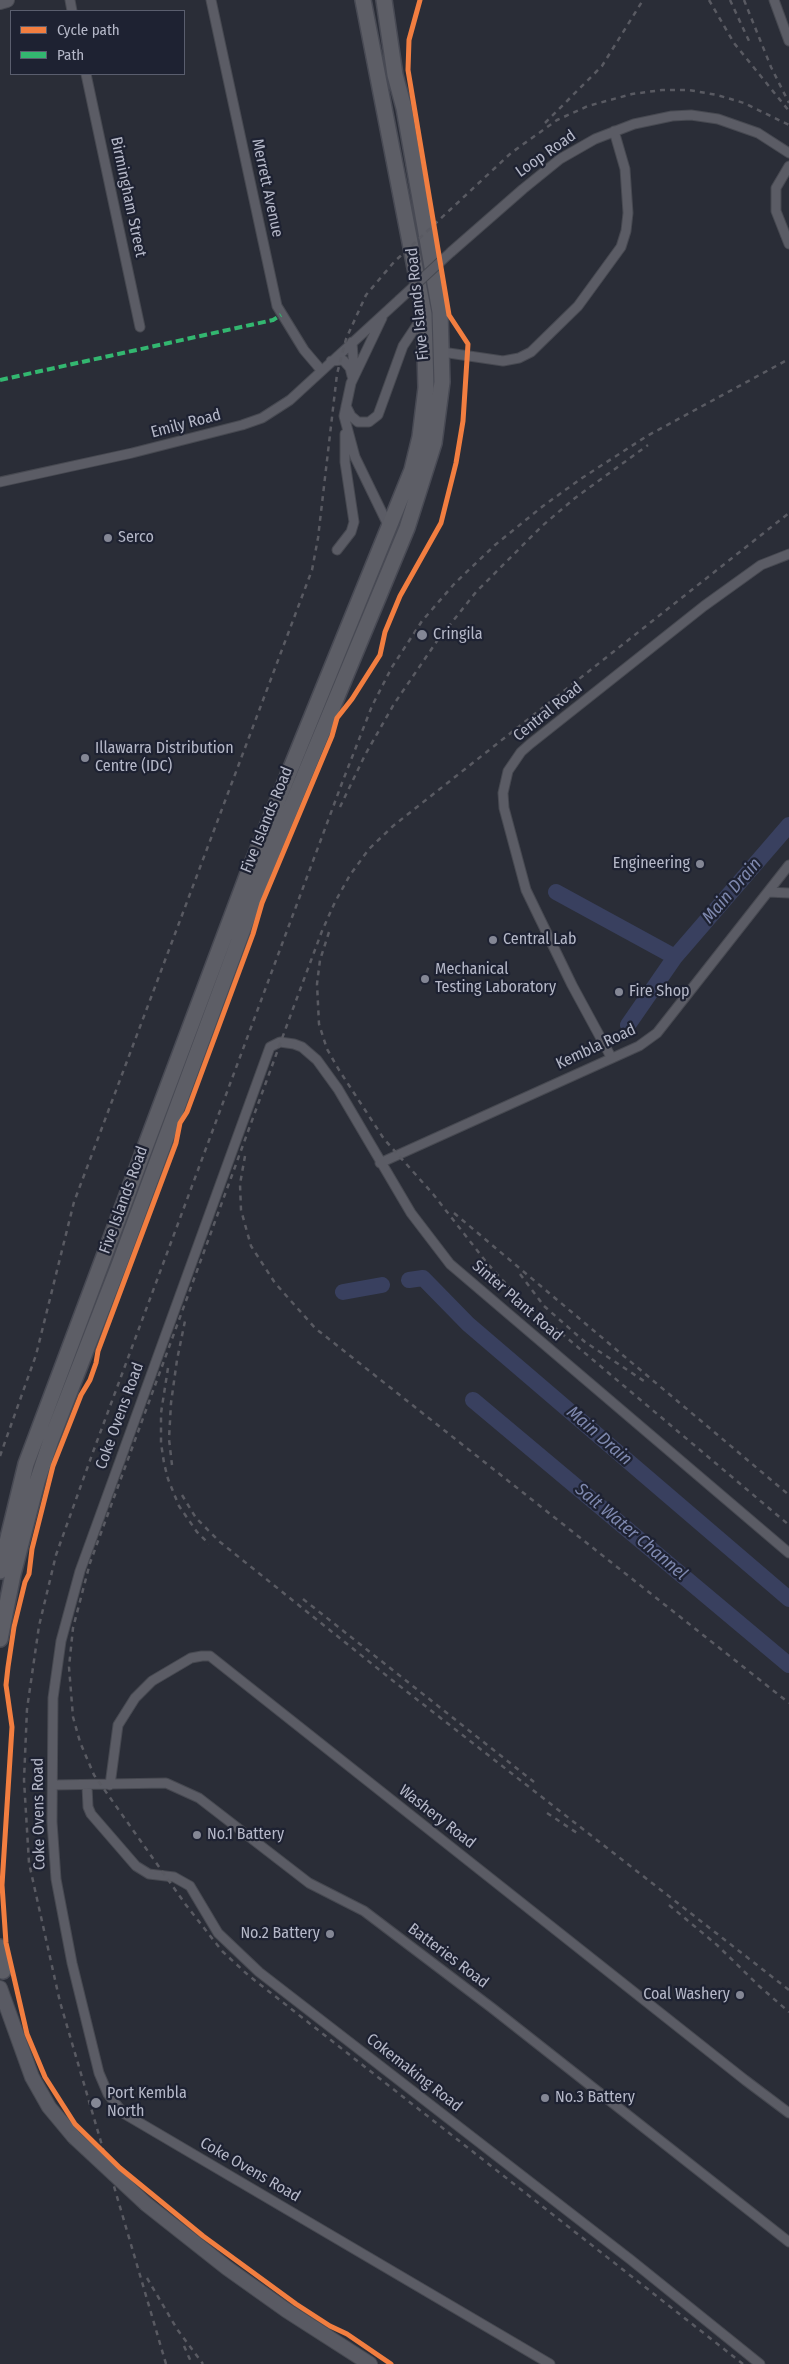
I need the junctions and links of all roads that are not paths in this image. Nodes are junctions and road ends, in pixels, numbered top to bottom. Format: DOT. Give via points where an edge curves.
graph roads {
  1 [pos="7,0"];
  2 [pos="211,0"];
  3 [pos="363,0"];
  4 [pos="384,0"];
  5 [pos="392,0"];
  6 [pos="774,0"];
  7 [pos="0,2"];
  8 [pos="789,41"];
  9 [pos="86,75"];
  10 [pos="404,108"];
  11 [pos="614,131"];
  12 [pos="789,153"];
  13 [pos="789,166"];
  14 [pos="789,244"];
  15 [pos="385,313"];
  16 [pos="424,314"];
  17 [pos="140,327"];
  18 [pos="352,342"];
  19 [pos="442,352"];
  20 [pos="331,361"];
  21 [pos="321,370"];
  22 [pos="351,381"];
  23 [pos="345,404"];
  24 [pos="344,416"];
  25 [pos="352,444"];
  26 [pos="348,480"];
  27 [pos="0,482"];
  28 [pos="389,527"];
  29 [pos="337,550"];
  30 [pos="789,554"];
  31 [pos="789,866"];
  32 [pos="768,892"];
  33 [pos="789,893"];
  34 [pos="272,1045"];
  35 [pos="611,1057"];
  36 [pos="380,1163"];
  37 [pos="789,1554"];
  38 [pos="0,1571"];
  39 [pos="0,1639"];
  40 [pos="53,1785"];
  41 [pos="110,1785"];
  42 [pos="87,1786"];
  43 [pos="0,1947"];
  44 [pos="2,1966"];
  45 [pos="0,1988"];
  46 [pos="11,2019"];
  47 [pos="789,2113"];
  48 [pos="789,2242"];
  49 [pos="370,2364"];
  50 [pos="550,2364"];
  51 [pos="760,2364"];
  1 -- 7 [label="street"];
  2 -- 21 [label="street, Merrett Avenue" via="277,306"];
  3 -- 16 [label="main road, Five Islands Road"];
  4 -- 10 [label="main road, Five Islands Road" via="395,75"];
  5 -- 10 [label="main road"];
  6 -- 8 [label="street"];
  9 -- 17 [label="street, Birmingham Street"];
  10 -- 19 [label="main road, Five Islands Road" via="437,294"];
  11 -- 12 [label="street, Loop Road" via="653,119 691,115 738,125 758,133"];
  11 -- 15 [label="street, Loop Road, bridge" via="560,159 523,188"];
  11 -- 19 [label="street" via="625,169 626,231 621,247 578,306 531,352 519,358 503,361"];
  13 -- 14 [label="street" via="776,188 776,211"];
  15 -- 18 [label="street, Loop Road"];
  15 -- 22 [label="street, Loop Road"];
  16 -- 23 [label="street" via="403,346 378,416 369,422 358,422"];
  16 -- 28 [label="main road, Five Islands Road" via="426,388 422,428 412,470"];
  18 -- 20 [label="street, Emily Road"];
  18 -- 22 [label="street" via="354,362"];
  19 -- 39 [label="main road, Five Islands Road" via="442,382 434,443 410,519 264,875 51,1440 13,1574"];
  20 -- 21 [label="street, Emily Road"];
  20 -- 22 [label="street" via="339,359 345,362 350,368"];
  21 -- 27 [label="street, Emily Road" via="284,406 251,422"];
  22 -- 23 [label="street, Loop Road"];
  23 -- 24 [label="street, Loop Road"];
  24 -- 25 [label="street, Loop Road"];
  24 -- 26 [label="street"];
  25 -- 26 [label="street"];
  25 -- 28 [label="street, Loop Road" via="355,457"];
  26 -- 29 [label="street" via="354,525"];
  28 -- 38 [label="main road, Five Islands Road" via="247,876 26,1464"];
  30 -- 35 [label="street, Central Road" via="761,565 704,606 530,744 508,771 503,793 504,808 526,890"];
  31 -- 32 [label="street, Kembla Road"];
  32 -- 33 [label="street"];
  32 -- 35 [label="street, Kembla Road" via="657,1033 639,1046"];
  34 -- 36 [label="street, Sinter Plant Road" via="280,1042 294,1044 317,1060 338,1089"];
  34 -- 40 [label="street, Coke Ovens Road" via="266,1053 80,1571 61,1641 53,1698"];
  35 -- 36 [label="street, Kembla Road"];
  36 -- 37 [label="street, Sinter Plant Road" via="420,1228 450,1264"];
  40 -- 42 [label="street, Batteries Road"];
  40 -- 50 [label="street, Coke Ovens Road" via="56,1879 72,1963 99,2073 115,2104 134,2120"];
  41 -- 42 [label="street, Batteries Road"];
  41 -- 47 [label="street, Washery Road" via="118,1725 135,1698 152,1681 192,1658 210,1656"];
  41 -- 48 [label="street, Batteries Road" via="166,1783 199,1798 308,1883 364,1911"];
  42 -- 51 [label="street, Cokemaking Road" via="91,1814 136,1866 148,1874 178,1878 190,1886 218,1933 258,1972 631,2260"];
  43 -- 44 [label="main road"];
  44 -- 46 [label="street"];
  45 -- 46 [label="street"];
  46 -- 49 [label="street, bridge" via="32,2077 49,2107 74,2137 146,2204 227,2268"];
}
